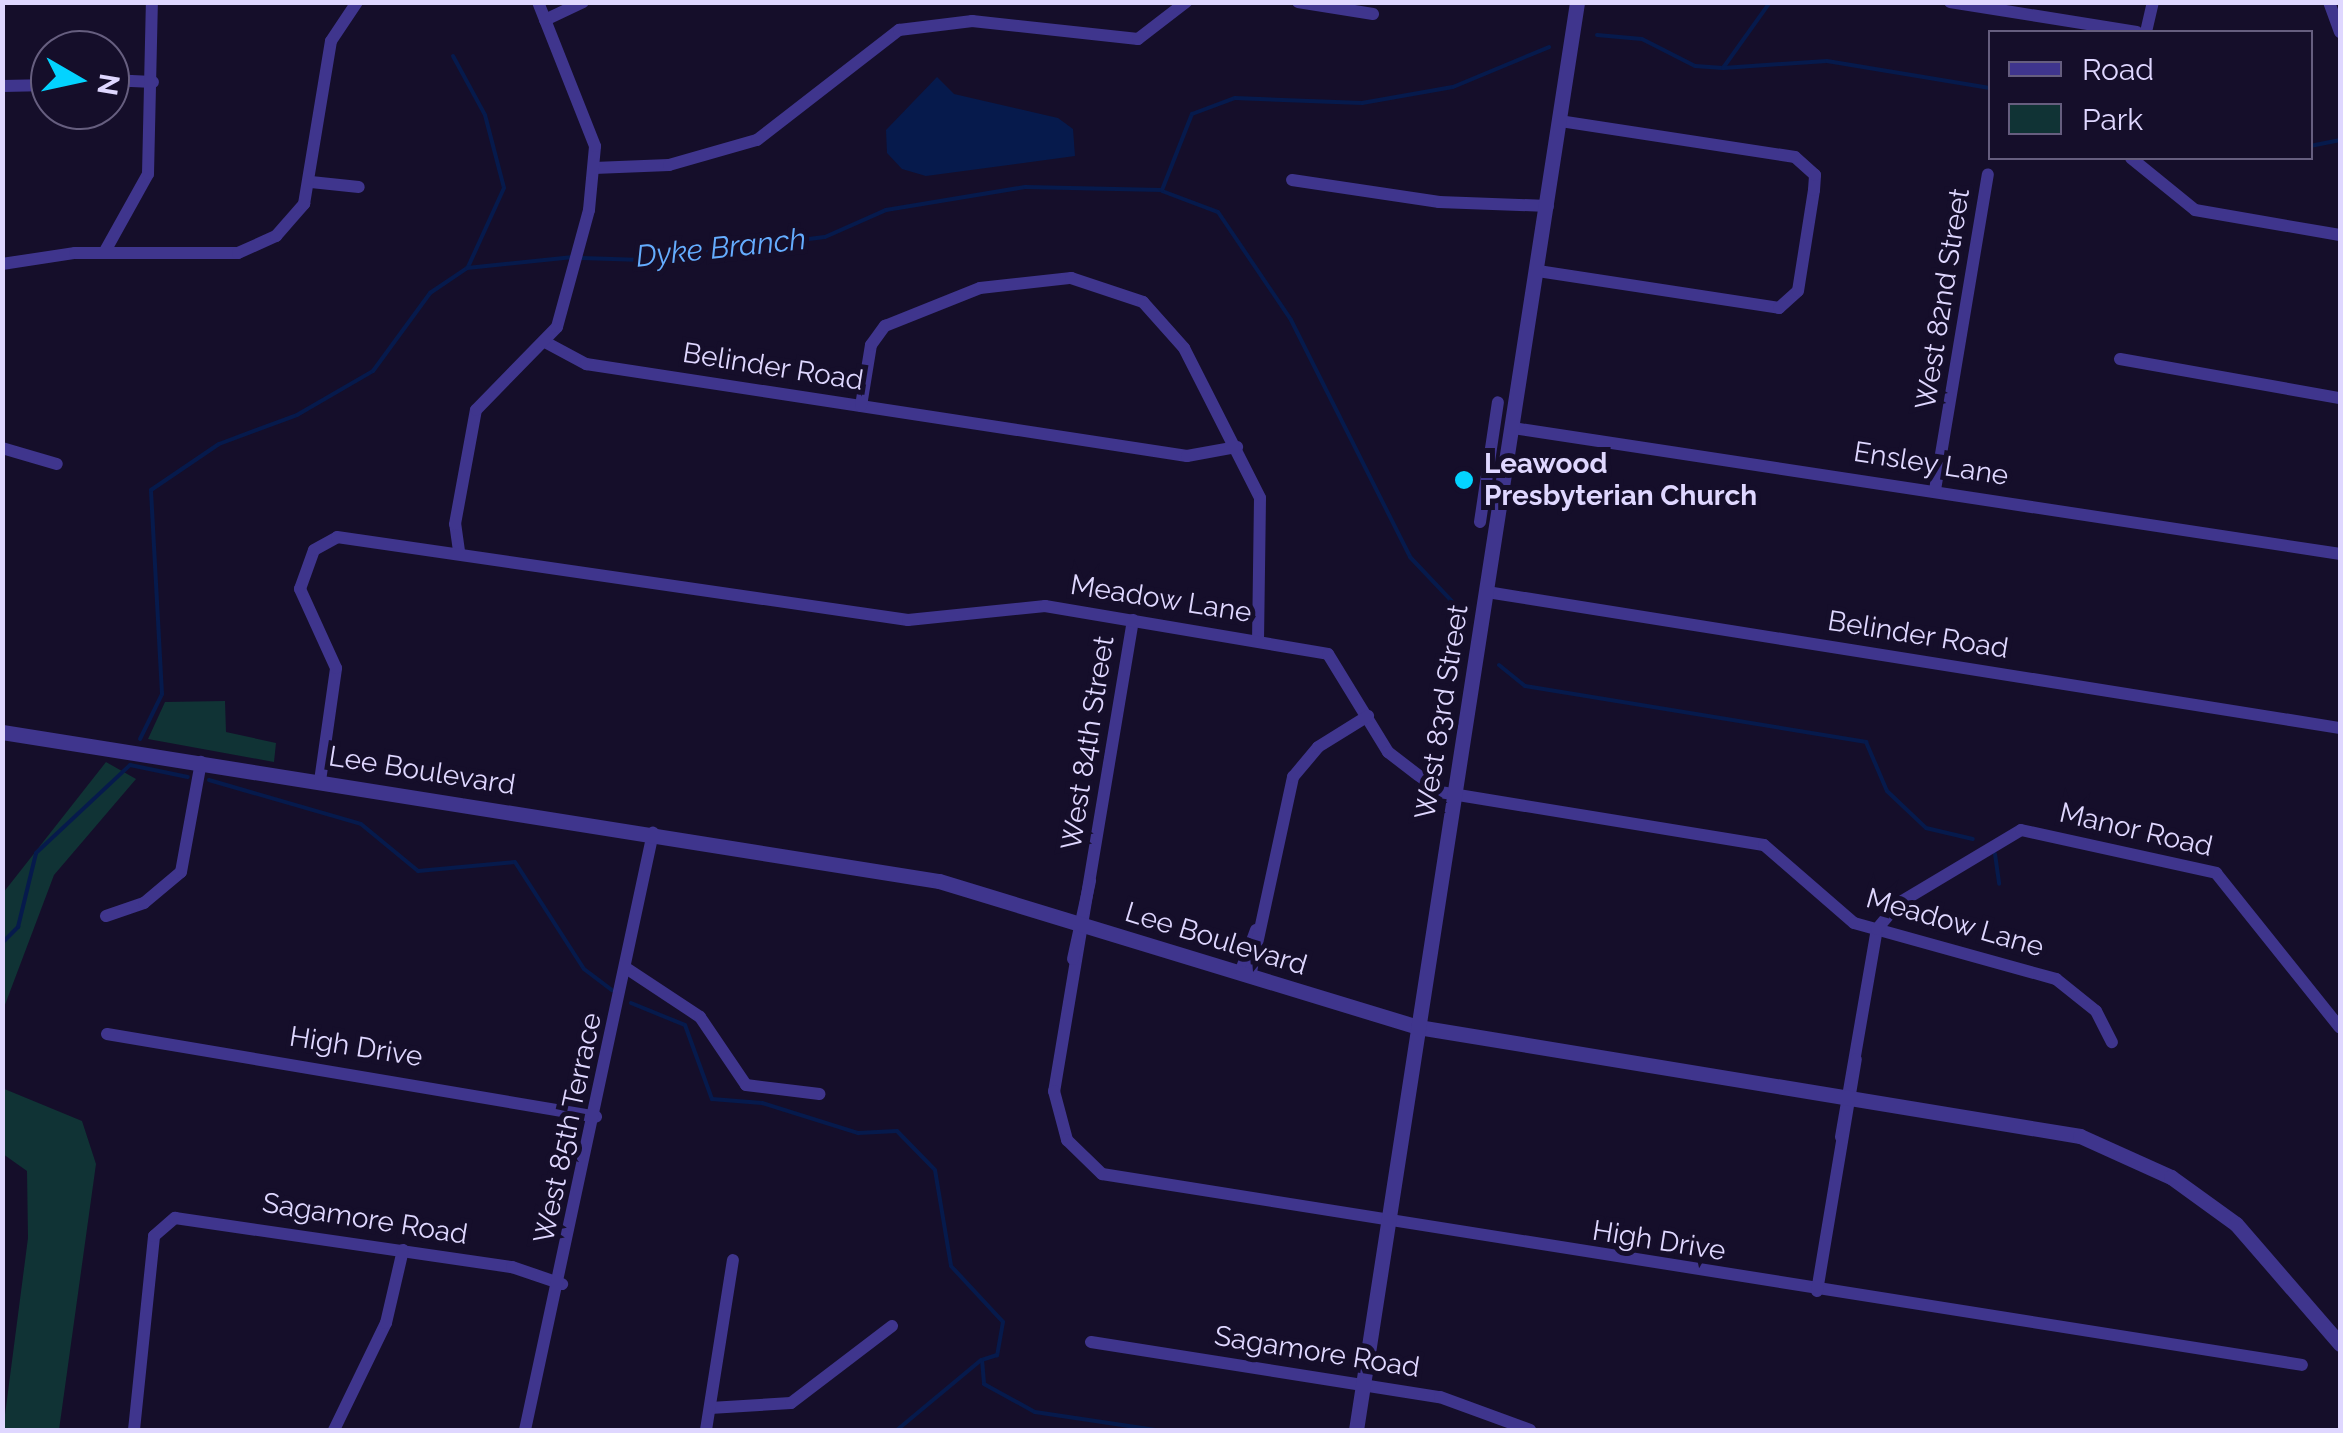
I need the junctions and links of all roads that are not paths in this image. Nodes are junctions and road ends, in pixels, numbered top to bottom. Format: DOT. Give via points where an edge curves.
graph roads {
  1 [pos="152,2"];
  2 [pos="357,2"];
  3 [pos="538,2"];
  4 [pos="583,2"];
  5 [pos="1186,2"];
  6 [pos="1298,2"];
  7 [pos="1578,2"];
  8 [pos="2154,2"];
  9 [pos="2329,2"];
  10 [pos="1953,3"];
  11 [pos="1373,14"];
  12 [pos="545,20"];
  13 [pos="2124,30"];
  14 [pos="2147,30"];
  15 [pos="2340,32"];
  16 [pos="130,81"];
  17 [pos="153,82"];
  18 [pos="30,85"];
  19 [pos="2,86"];
  20 [pos="1561,121"];
  21 [pos="2133,160"];
  22 [pos="594,168"];
  23 [pos="1988,174"];
  24 [pos="1292,180"];
  25 [pos="311,182"];
  26 [pos="359,188"];
  27 [pos="1548,206"];
  28 [pos="2340,235"];
  29 [pos="104,253"];
  30 [pos="2,264"];
  31 [pos="1538,272"];
  32 [pos="545,342"];
  33 [pos="2120,358"];
  34 [pos="2340,398"];
  35 [pos="1498,402"];
  36 [pos="862,406"];
  37 [pos="1513,428"];
  38 [pos="1237,447"];
  39 [pos="2,448"];
  40 [pos="57,464"];
  41 [pos="1935,490"];
  42 [pos="1480,522"];
  43 [pos="459,552"];
  44 [pos="2340,554"];
  45 [pos="1487,592"];
  46 [pos="1133,620"];
  47 [pos="1258,639"];
  48 [pos="1368,716"];
  49 [pos="2340,728"];
  50 [pos="2,732"];
  51 [pos="202,762"];
  52 [pos="320,780"];
  53 [pos="1454,795"];
  54 [pos="653,833"];
  55 [pos="106,916"];
  56 [pos="1083,924"];
  57 [pos="1878,928"];
  58 [pos="626,968"];
  59 [pos="1245,974"];
  60 [pos="1418,1027"];
  61 [pos="2340,1028"];
  62 [pos="106,1034"];
  63 [pos="2112,1042"];
  64 [pos="819,1094"];
  65 [pos="1848,1094"];
  66 [pos="1054,1100"];
  67 [pos="596,1117"];
  68 [pos="1391,1224"];
  69 [pos="403,1250"];
  70 [pos="733,1260"];
  71 [pos="562,1284"];
  72 [pos="1817,1290"];
  73 [pos="892,1326"];
  74 [pos="1091,1342"];
  75 [pos="2340,1342"];
  76 [pos="2302,1366"];
  77 [pos="1364,1384"];
  78 [pos="710,1408"];
  79 [pos="134,1430"];
  80 [pos="334,1430"];
  81 [pos="525,1430"];
  82 [pos="706,1430"];
  83 [pos="1356,1430"];
  84 [pos="1530,1430"];
  1 -- 17 [label="street"];
  2 -- 25 [label="street" via="331,42"];
  3 -- 12 [label="street"];
  4 -- 12 [label="street"];
  5 -- 22 [label="street" via="1138,39 972,21 898,30 758,140 669,165"];
  6 -- 11 [label="street"];
  7 -- 20 [label="street, West 83rd Street"];
  8 -- 14 [label="street"];
  9 -- 15 [label="street"];
  10 -- 13 [label="street"];
  12 -- 22 [label="street" via="596,146"];
  16 -- 17 [label="street"];
  17 -- 29 [label="street" via="148,174"];
  18 -- 19 [label="street"];
  20 -- 27 [label="street, West 83rd Street"];
  20 -- 31 [label="street" via="1795,157 1815,175 1812,207 1798,291 1779,308"];
  21 -- 28 [label="street" via="2195,210"];
  22 -- 32 [label="street" via="570,284"];
  23 -- 41 [label="street, West 82nd Street"];
  24 -- 27 [label="street" via="1439,202"];
  25 -- 26 [label="street"];
  25 -- 29 [label="street" via="284,229 238,253"];
  27 -- 31 [label="street, West 83rd Street"];
  29 -- 30 [label="street"];
  31 -- 37 [label="street, West 83rd Street"];
  32 -- 36 [label="street, Belinder Road" via="586,364"];
  32 -- 43 [label="street" via="476,410 455,524"];
  33 -- 34 [label="street"];
  35 -- 42 [label="street"];
  36 -- 38 [label="street, Belinder Road" via="1187,456"];
  36 -- 38 [label="street" via="871,345 885,326 1003,282 1071,278 1117,289 1162,319"];
  37 -- 41 [label="street, Ensley Lane"];
  37 -- 45 [label="street, West 83rd Street"];
  38 -- 47 [label="street" via="1264,519"];
  39 -- 40 [label="street"];
  41 -- 44 [label="street, Ensley Lane"];
  43 -- 46 [label="street, Meadow Lane" via="908,620 1032,606"];
  43 -- 52 [label="street, Meadow Lane" via="353,536 326,541 306,561 303,602 336,668"];
  45 -- 49 [label="street, Belinder Road"];
  45 -- 53 [label="street, West 83rd Street"];
  46 -- 47 [label="street, Meadow Lane"];
  46 -- 56 [label="street, West 84th Street"];
  47 -- 48 [label="street, Meadow Lane" via="1328,654"];
  48 -- 53 [label="street, Meadow Lane" via="1400,766"];
  48 -- 59 [label="street" via="1318,748 1293,776"];
  50 -- 51 [label="street, Lee Boulevard"];
  51 -- 52 [label="street, Lee Boulevard"];
  51 -- 55 [label="street" via="181,872 144,903"];
  52 -- 54 [label="street, Lee Boulevard"];
  53 -- 57 [label="street, Meadow Lane" via="1764,844 1854,923"];
  53 -- 60 [label="street, West 83rd Street"];
  54 -- 56 [label="street, Lee Boulevard" via="939,880"];
  54 -- 58 [label="street, West 85th Terrace"];
  56 -- 59 [label="street, Lee Boulevard"];
  56 -- 66 [label="street, West 84th Street"];
  57 -- 61 [label="street, Manor Road" via="1899,903 2020,830 2184,861 2235,887"];
  57 -- 63 [label="street, Meadow Lane" via="2056,979 2096,1011"];
  57 -- 65 [label="street"];
  58 -- 64 [label="street" via="700,1018 746,1085"];
  58 -- 67 [label="street, West 85th Terrace"];
  59 -- 60 [label="street, Lee Boulevard"];
  60 -- 65 [label="street, Lee Boulevard"];
  60 -- 68 [label="street, West 83rd Street"];
  62 -- 67 [label="street, High Drive"];
  65 -- 72 [label="street"];
  65 -- 75 [label="street, Lee Boulevard" via="2042,1126 2145,1164 2236,1224"];
  66 -- 68 [label="street, High Drive" via="1073,1148 1118,1181"];
  67 -- 71 [label="street, West 85th Terrace"];
  68 -- 72 [label="street, High Drive"];
  68 -- 77 [label="street, West 83rd Street"];
  69 -- 71 [label="street, Sagamore Road"];
  69 -- 79 [label="street, Sagamore Road" via="186,1218 161,1226"];
  69 -- 80 [label="street" via="386,1323"];
  70 -- 78 [label="street"];
  71 -- 81 [label="street, West 85th Terrace"];
  72 -- 76 [label="street, High Drive"];
  73 -- 78 [label="street" via="792,1403"];
  74 -- 77 [label="street, Sagamore Road"];
  77 -- 83 [label="street, West 83rd Street"];
  77 -- 84 [label="street, Sagamore Road" via="1458,1402"];
  78 -- 82 [label="street"];
}
